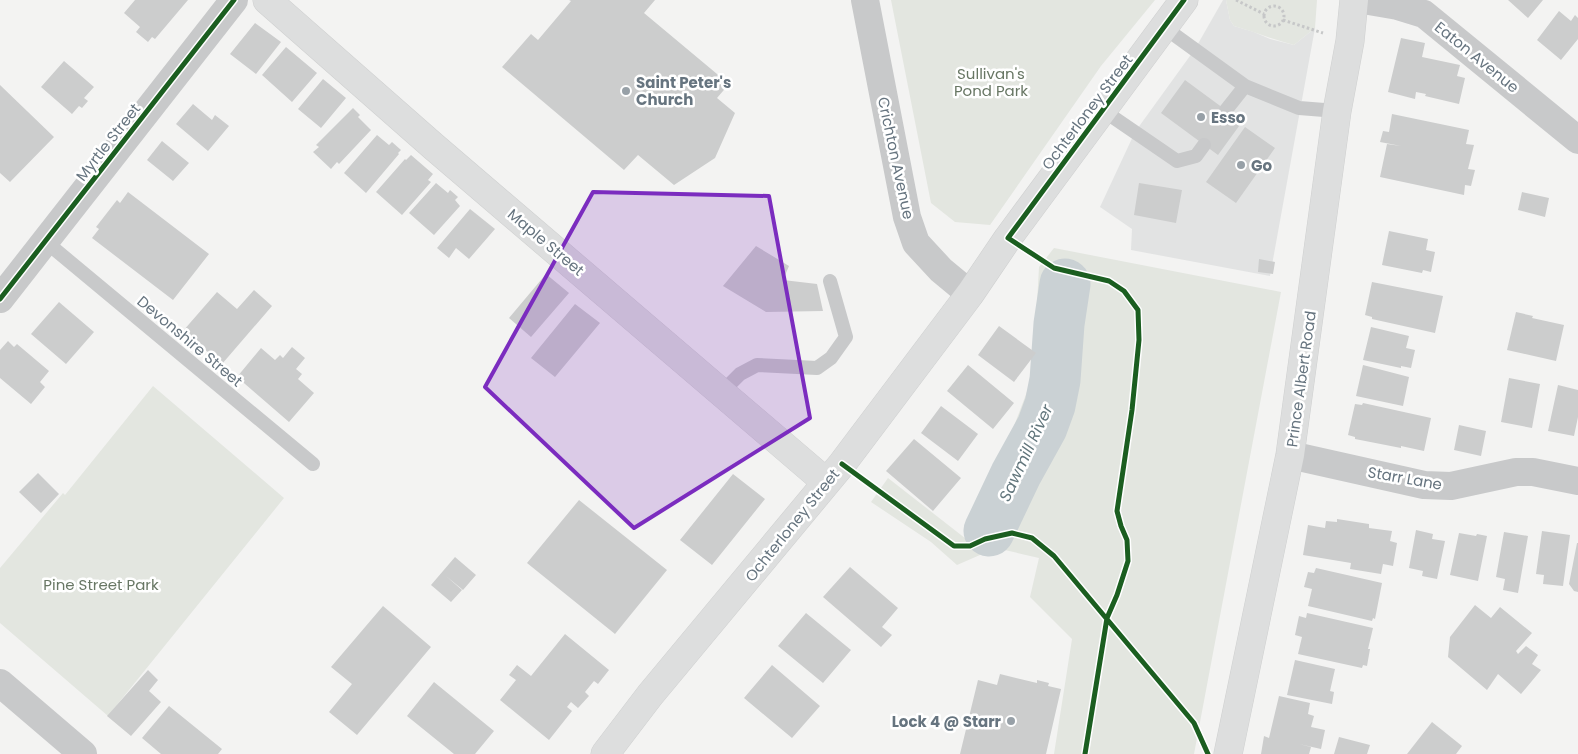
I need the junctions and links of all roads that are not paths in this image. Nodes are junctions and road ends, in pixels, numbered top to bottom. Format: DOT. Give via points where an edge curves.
graph roads {
  1 [pos="234,0"];
  2 [pos="267,0"];
  3 [pos="865,0"];
  4 [pos="1184,0"];
  5 [pos="1354,0"];
  6 [pos="1362,0"];
  7 [pos="1165,28"];
  8 [pos="1245,86"];
  9 [pos="1104,110"];
  10 [pos="1226,110"];
  11 [pos="1337,111"];
  12 [pos="1578,140"];
  13 [pos="1204,145"];
  14 [pos="46,242"];
  15 [pos="830,281"];
  16 [pos="970,294"];
  17 [pos="0,299"];
  18 [pos="721,393"];
  19 [pos="1290,455"];
  20 [pos="313,464"];
  21 [pos="1578,481"];
  22 [pos="826,482"];
  23 [pos="0,683"];
  24 [pos="83,754"];
  25 [pos="605,754"];
  26 [pos="1228,754"];
  1 -- 14 [label="street, Myrtle Street"];
  2 -- 18 [label="main road, Maple Street"];
  3 -- 16 [label="street, Crichton Avenue" via="907,217 916,243"];
  4 -- 7 [label="main road, Ochterloney Street"];
  5 -- 11 [label="main road, Prince Albert Road"];
  6 -- 12 [label="street, Eaton Avenue" via="1424,14"];
  7 -- 8 [label="lane"];
  7 -- 9 [label="main road, Ochterloney Street"];
  8 -- 10 [label="lane"];
  8 -- 11 [label="lane" via="1299,108"];
  9 -- 13 [label="lane" via="1176,161 1196,156"];
  9 -- 16 [label="main road, Ochterloney Street"];
  11 -- 19 [label="main road, Prince Albert Road"];
  14 -- 17 [label="street, Myrtle Street"];
  14 -- 20 [label="lane, Devonshire Street"];
  15 -- 18 [label="lane" via="846,337 831,358 818,368 757,366 740,374"];
  16 -- 22 [label="main road, Ochterloney Street"];
  18 -- 22 [label="main road, Maple Street"];
  19 -- 21 [label="street, Starr Lane" via="1424,485 1451,486 1516,472"];
  19 -- 26 [label="main road, Prince Albert Road"];
  22 -- 25 [label="main road, Ochterloney Street"];
  23 -- 24 [label="street"];
}
